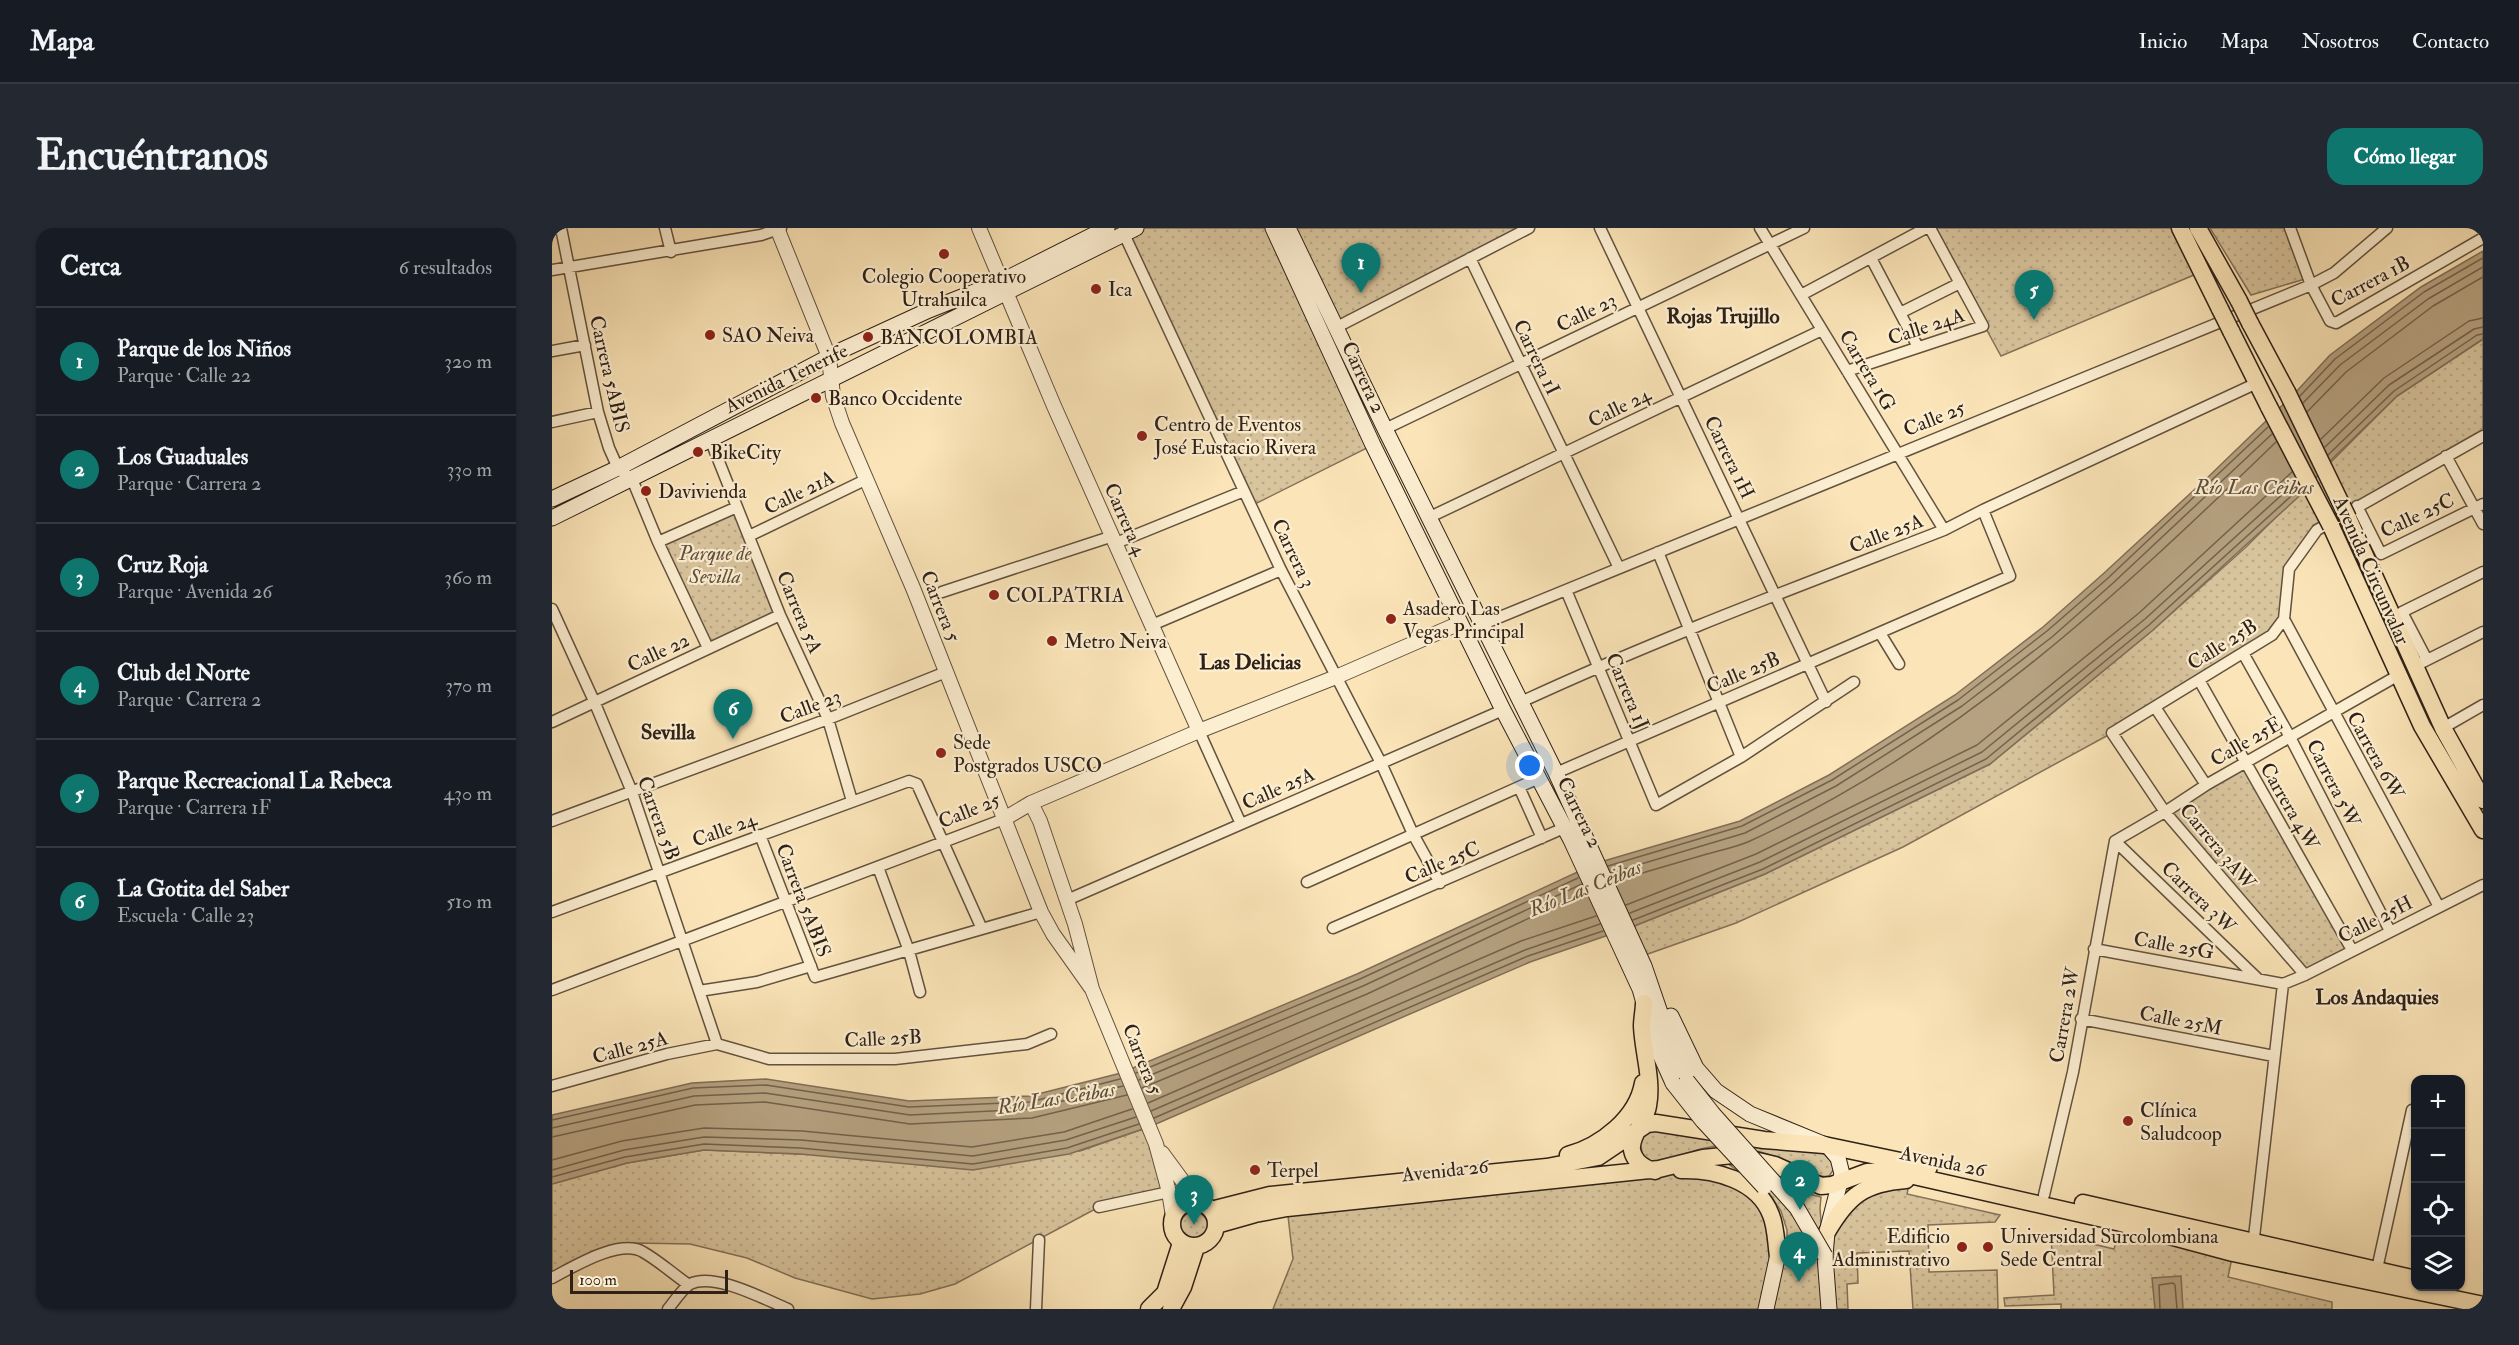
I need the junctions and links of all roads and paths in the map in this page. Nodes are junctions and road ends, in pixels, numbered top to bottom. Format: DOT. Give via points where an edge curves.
graph roads {
  1 [pos="561,228"];
  2 [pos="664,228"];
  3 [pos="779,228"];
  4 [pos="979,228"];
  5 [pos="1107,228"];
  6 [pos="1259,228"];
  7 [pos="1273,228"];
  8 [pos="1288,228"];
  9 [pos="1293,228"];
  10 [pos="1529,228"];
  11 [pos="1600,228"];
  12 [pos="1760,228"];
  13 [pos="1804,228"];
  14 [pos="1928,228"];
  15 [pos="2180,228"];
  16 [pos="2198,228"];
  17 [pos="2290,228"];
  18 [pos="2387,228"];
  19 [pos="1130,231"];
  20 [pos="2483,238"];
  21 [pos="1770,244"];
  22 [pos="671,252"];
  23 [pos="1470,258"];
  24 [pos="1871,258"];
  25 [pos="1304,259"];
  26 [pos="1288,262"];
  27 [pos="568,267"];
  28 [pos="552,270"];
  29 [pos="1960,283"];
  30 [pos="2311,285"];
  31 [pos="1004,287"];
  32 [pos="1801,295"];
  33 [pos="1638,307"];
  34 [pos="1900,313"];
  35 [pos="1337,327"];
  36 [pos="1822,330"];
  37 [pos="585,345"];
  38 [pos="1918,347"];
  39 [pos="552,351"];
  40 [pos="829,357"];
  41 [pos="1520,364"];
  42 [pos="1847,370"];
  43 [pos="832,378"];
  44 [pos="2257,383"];
  45 [pos="1681,397"];
  46 [pos="598,412"];
  47 [pos="552,422"];
  48 [pos="1384,429"];
  49 [pos="2483,436"];
  50 [pos="710,439"];
  51 [pos="1564,453"];
  52 [pos="1898,454"];
  53 [pos="2446,456"];
  54 [pos="618,468"];
  55 [pos="632,479"];
  56 [pos="865,480"];
  57 [pos="1244,491"];
  58 [pos="552,499"];
  59 [pos="2479,506"];
  60 [pos="737,507"];
  61 [pos="1983,510"];
  62 [pos="2352,512"];
  63 [pos="1430,517"];
  64 [pos="552,518"];
  65 [pos="1740,519"];
  66 [pos="2483,524"];
  67 [pos="1944,530"];
  68 [pos="749,536"];
  69 [pos="1114,540"];
  70 [pos="658,542"];
  71 [pos="1658,552"];
  72 [pos="1619,568"];
  73 [pos="1281,570"];
  74 [pos="2483,572"];
  75 [pos="1566,590"];
  76 [pos="942,592"];
  77 [pos="1776,595"];
  78 [pos="552,609"];
  79 [pos="780,615"];
  80 [pos="2284,620"];
  81 [pos="1461,623"];
  82 [pos="1483,624"];
  83 [pos="1152,626"];
  84 [pos="1689,629"];
  85 [pos="2483,632"];
  86 [pos="1880,633"];
  87 [pos="708,648"];
  88 [pos="2243,653"];
  89 [pos="2421,663"];
  90 [pos="1809,664"];
  91 [pos="1899,664"];
  92 [pos="1598,667"];
  93 [pos="946,672"];
  94 [pos="2397,676"];
  95 [pos="1336,677"];
  96 [pos="2199,680"];
  97 [pos="1854,682"];
  98 [pos="594,701"];
  99 [pos="1521,702"];
  100 [pos="1719,702"];
  101 [pos="1826,702"];
  102 [pos="2483,705"];
  103 [pos="2155,706"];
  104 [pos="1503,710"];
  105 [pos="2332,713"];
  106 [pos="828,719"];
  107 [pos="552,722"];
  108 [pos="2443,728"];
  109 [pos="1198,731"];
  110 [pos="2112,733"];
  111 [pos="2290,737"];
  112 [pos="1629,741"];
  113 [pos="1741,757"];
  114 [pos="1381,763"];
  115 [pos="2244,763"];
  116 [pos="1556,773"];
  117 [pos="1539,778"];
  118 [pos="2206,785"];
  119 [pos="1520,787"];
  120 [pos="632,792"];
  121 [pos="2483,800"];
  122 [pos="852,801"];
  123 [pos="1031,803"];
  124 [pos="2165,812"];
  125 [pos="1004,819"];
  126 [pos="552,821"];
  127 [pos="1241,824"];
  128 [pos="2483,830"];
  129 [pos="1413,834"];
  130 [pos="1573,834"];
  131 [pos="760,835"];
  132 [pos="1542,838"];
  133 [pos="2115,841"];
  134 [pos="942,842"];
  135 [pos="878,867"];
  136 [pos="659,872"];
  137 [pos="1307,882"];
  138 [pos="1440,882"];
  139 [pos="2483,885"];
  140 [pos="1067,900"];
  141 [pos="786,902"];
  142 [pos="2439,907"];
  143 [pos="552,912"];
  144 [pos="1041,912"];
  145 [pos="1075,924"];
  146 [pos="1333,928"];
  147 [pos="982,929"];
  148 [pos="2390,931"];
  149 [pos="1053,934"];
  150 [pos="683,940"];
  151 [pos="2094,949"];
  152 [pos="2352,950"];
  153 [pos="909,951"];
  154 [pos="811,966"];
  155 [pos="2305,975"];
  156 [pos="2258,979"];
  157 [pos="2283,984"];
  158 [pos="552,988"];
  159 [pos="1092,989"];
  160 [pos="699,991"];
  161 [pos="920,992"];
  162 [pos="1647,996"];
  163 [pos="2081,1019"];
  164 [pos="1051,1034"];
  165 [pos="717,1044"];
  166 [pos="1645,1052"];
  167 [pos="2274,1056"];
  168 [pos="1680,1082"];
  169 [pos="552,1086"];
  170 [pos="2411,1115"];
  171 [pos="1638,1130"];
  172 [pos="1156,1144"];
  173 [pos="1828,1146"];
  174 [pos="1649,1170"];
  175 [pos="1490,1173"];
  176 [pos="1927,1178"];
  177 [pos="1841,1182"];
  178 [pos="1169,1192"];
  179 [pos="2044,1195"];
  180 [pos="1099,1207"];
  181 [pos="1208,1212"];
  182 [pos="1173,1216"];
  183 [pos="1827,1232"];
  184 [pos="1039,1240"];
  185 [pos="1188,1245"];
  186 [pos="2252,1249"];
  187 [pos="1778,1256"];
  188 [pos="1825,1256"];
  189 [pos="2377,1269"];
  190 [pos="2411,1277"];
  191 [pos="552,1278"];
  192 [pos="689,1285"];
  193 [pos="2465,1291"];
  194 [pos="2483,1295"];
  195 [pos="2483,1305"];
  196 [pos="668,1309"];
  197 [pos="788,1309"];
  198 [pos="1036,1309"];
  199 [pos="1149,1309"];
  200 [pos="1171,1309"];
  201 [pos="1766,1309"];
  202 [pos="1829,1309"];
  1 -- 27 [label="street, Carrera 5ABIS"];
  2 -- 22 [label="street"];
  3 -- 22 [label="street"];
  3 -- 40 [label="street, Carrera 5"];
  4 -- 31 [label="street, Carrera 4"];
  5 -- 31 [label="main road, Avenida Tenerife"];
  6 -- 26 [label="main road"];
  7 -- 26 [label="main road, Carrera 2"];
  8 -- 25 [label="main road, Carrera 2"];
  9 -- 25 [label="main road"];
  10 -- 23 [label="street"];
  11 -- 33 [label="street, Carrera 1H"];
  12 -- 21 [label="street, Carrera 1G"];
  13 -- 21 [label="street, Calle 23"];
  14 -- 24 [label="street"];
  14 -- 29 [label="street"];
  15 -- 44 [label="main road, Avenida Circunvalar, bridge"];
  16 -- 62 [label="main road, Avenida Circunvalar, bridge"];
  17 -- 30 [label="street, Carrera 1B"];
  18 -- 30 [label="street, Calle 25" via="2334,273"];
  19 -- 31 [label="main road, Avenida Tenerife"];
  19 -- 57 [label="street, Carrera 3"];
  20 -- 30 [label="street, Carrera 1B" via="2336,323 2331,321"];
  21 -- 32 [label="street, Carrera 1G"];
  21 -- 33 [label="street, Calle 23"];
  22 -- 27 [label="street"];
  23 -- 35 [label="street"];
  23 -- 41 [label="street, Carrera 1I"];
  24 -- 32 [label="street"];
  24 -- 34 [label="street"];
  25 -- 35 [label="main road, Carrera 2"];
  26 -- 81 [label="main road, Carrera 2"];
  27 -- 28 [label="street"];
  27 -- 37 [label="street, Carrera 5ABIS"];
  29 -- 34 [label="street"];
  29 -- 38 [label="street, Calle 24A" via="1983,326"];
  30 -- 52 [label="street, Calle 25"];
  31 -- 40 [label="main road, Avenida Tenerife" via="929,310"];
  31 -- 43 [label="main road, Avenida Tenerife"];
  31 -- 69 [label="street, Carrera 4"];
  32 -- 36 [label="street, Carrera 1G"];
  33 -- 41 [label="street, Calle 23"];
  33 -- 45 [label="street, Carrera 1H"];
  34 -- 38 [label="street"];
  35 -- 48 [label="main road, Carrera 2"];
  36 -- 42 [label="street, Carrera 1G"];
  36 -- 45 [label="street, Calle 24"];
  37 -- 39 [label="street"];
  37 -- 46 [label="street, Carrera 5ABIS"];
  38 -- 42 [label="street, Calle 24A"];
  40 -- 43 [label="street, Carrera 5"];
  40 -- 54 [label="main road, Avenida Tenerife"];
  41 -- 48 [label="street, Calle 23"];
  41 -- 51 [label="street, Carrera 1I"];
  42 -- 52 [label="street, Carrera 1G"];
  43 -- 50 [label="main road, Avenida Tenerife"];
  43 -- 56 [label="street, Carrera 5" via="833,396"];
  44 -- 61 [label="street, Calle 25A"];
  44 -- 94 [label="main road, Avenida Circunvalar, bridge" via="2331,526"];
  45 -- 51 [label="street, Calle 24"];
  45 -- 65 [label="street, Carrera 1H"];
  46 -- 47 [label="street"];
  46 -- 54 [label="street, Carrera 5ABIS"];
  48 -- 63 [label="main road, Carrera 2"];
  49 -- 53 [label="street, Calle 25B"];
  50 -- 55 [label="main road, Avenida Tenerife"];
  50 -- 60 [label="street, Carrera 5A"];
  51 -- 63 [label="street, Calle 24"];
  51 -- 72 [label="street, Carrera 1I"];
  52 -- 65 [label="street, Calle 25"];
  52 -- 67 [label="street, Carrera 1G"];
  53 -- 59 [label="street"];
  53 -- 62 [label="street, Calle 25B"];
  54 -- 55 [label="street, Carrera 5ABIS"];
  54 -- 58 [label="main road, Avenida Tenerife"];
  55 -- 64 [label="main road, Avenida Tenerife"];
  55 -- 70 [label="street, Carrera 5ABIS"];
  56 -- 68 [label="street, Calle 21A"];
  56 -- 93 [label="street, Carrera 5"];
  57 -- 69 [label="street"];
  57 -- 73 [label="street, Carrera 3"];
  59 -- 62 [label="street, Calle 25C" via="2381,554"];
  59 -- 66 [label="street"];
  60 -- 68 [label="street, Carrera 5A"];
  60 -- 70 [label="street, Calle 21A"];
  61 -- 67 [label="street, Calle 25A"];
  61 -- 86 [label="street, Calle 25B" via="2010,576"];
  62 -- 80 [label="street, Calle 25B" via="2317,530 2289,569"];
  62 -- 89 [label="main road, Avenida Circunvalar"];
  63 -- 82 [label="main road, Carrera 2"];
  65 -- 71 [label="street, Calle 25"];
  65 -- 77 [label="street, Carrera 1H"];
  67 -- 77 [label="street, Calle 25A"];
  68 -- 79 [label="street, Carrera 5A"];
  69 -- 76 [label="street"];
  69 -- 83 [label="street, Carrera 4"];
  70 -- 87 [label="street, Carrera 5ABIS"];
  71 -- 72 [label="street, Calle 25"];
  71 -- 84 [label="street"];
  72 -- 75 [label="street, Calle 25"];
  73 -- 83 [label="street"];
  73 -- 95 [label="street, Carrera 3"];
  74 -- 89 [label="street" via="2402,612"];
  75 -- 82 [label="street, Calle 25"];
  75 -- 92 [label="street, Carrera 1J"];
  77 -- 84 [label="street, Calle 25A"];
  77 -- 90 [label="street, Carrera 1H"];
  78 -- 98 [label="street, Carrera 5B"];
  79 -- 87 [label="street, Calle 22"];
  79 -- 106 [label="street, Carrera 5A"];
  80 -- 88 [label="street, Calle 25B" via="2272,635"];
  80 -- 105 [label="street, Carrera 6W"];
  81 -- 95 [label="street, Calle 25"];
  81 -- 104 [label="main road, Carrera 2"];
  82 -- 99 [label="main road, Carrera 2"];
  83 -- 109 [label="street, Carrera 4"];
  84 -- 92 [label="street, Calle 25A"];
  84 -- 100 [label="street"];
  85 -- 89 [label="street"];
  86 -- 90 [label="street, Calle 25B"];
  86 -- 91 [label="street"];
  87 -- 98 [label="street, Calle 22"];
  88 -- 96 [label="street, Calle 25B"];
  88 -- 111 [label="street, Carrera 5W"];
  89 -- 108 [label="main road, Avenida Circunvalar"];
  90 -- 100 [label="street, Calle 25B"];
  90 -- 101 [label="street, Carrera 1H"];
  92 -- 99 [label="street, Calle 25A"];
  92 -- 112 [label="street, Carrera 1J"];
  93 -- 106 [label="street, Calle 23"];
  93 -- 125 [label="street, Carrera 5"];
  94 -- 105 [label="street, Calle 25E"];
  94 -- 128 [label="main road, Avenida Circunvalar"];
  95 -- 109 [label="street, Calle 25"];
  95 -- 114 [label="street, Carrera 3"];
  96 -- 103 [label="street, Calle 25B"];
  96 -- 115 [label="street, Carrera 4W"];
  97 -- 101 [label="street"];
  98 -- 107 [label="street, Calle 22"];
  98 -- 120 [label="street, Carrera 5B"];
  99 -- 116 [label="main road, Carrera 2"];
  100 -- 112 [label="street, Calle 25B"];
  100 -- 113 [label="street"];
  101 -- 113 [label="street"];
  102 -- 108 [label="street"];
  103 -- 110 [label="street, Calle 25B"];
  103 -- 118 [label="street"];
  104 -- 114 [label="street, Calle 25A"];
  104 -- 117 [label="main road, Carrera 2"];
  105 -- 111 [label="street, Calle 25E"];
  105 -- 142 [label="street, Carrera 6W"];
  106 -- 120 [label="street, Calle 23"];
  106 -- 122 [label="street, Carrera 5A"];
  108 -- 121 [label="main road, Avenida Circunvalar"];
  109 -- 123 [label="street, Calle 25"];
  109 -- 127 [label="street, Carrera 4"];
  110 -- 124 [label="street, Carrera 3AW"];
  111 -- 115 [label="street, Calle 25E"];
  111 -- 148 [label="street, Carrera 5W"];
  112 -- 113 [label="street, Carrera 1J" via="1656,805"];
  112 -- 116 [label="street, Calle 25B"];
  114 -- 127 [label="street, Calle 25A"];
  114 -- 129 [label="street, Carrera 3"];
  115 -- 118 [label="street, Calle 25E"];
  115 -- 152 [label="street, Carrera 4W"];
  116 -- 130 [label="main road, Carrera 2"];
  117 -- 119 [label="street"];
  117 -- 130 [label="main road, Carrera 2"];
  118 -- 124 [label="street, Calle 25E"];
  119 -- 129 [label="street"];
  119 -- 132 [label="street"];
  120 -- 126 [label="street, Calle 23"];
  120 -- 136 [label="street, Carrera 5B"];
  122 -- 131 [label="street, Calle 24"];
  122 -- 134 [label="street, Calle 24" via="909,780 917,784"];
  123 -- 125 [label="street, Calle 25"];
  123 -- 140 [label="street, Carrera 5"];
  124 -- 133 [label="street, Calle 25E"];
  124 -- 155 [label="street, Carrera 3AW"];
  125 -- 134 [label="street, Calle 25"];
  125 -- 144 [label="street, Carrera 5"];
  127 -- 140 [label="street, Calle 25A"];
  129 -- 137 [label="street"];
  129 -- 138 [label="street, Carrera 3"];
  130 -- 132 [label="street, Calle 25C"];
  130 -- 162 [label="main road, Carrera 2"];
  130 -- 162 [label="main road, Carrera 2" via="1644,966"];
  131 -- 136 [label="street, Calle 24"];
  131 -- 141 [label="street, Carrera 5ABIS"];
  132 -- 138 [label="street, Calle 25C"];
  133 -- 151 [label="street, Carrera 2W"];
  133 -- 156 [label="street, Carrera 3W"];
  134 -- 135 [label="street, Calle 25"];
  134 -- 147 [label="street"];
  135 -- 141 [label="street, Calle 25"];
  135 -- 153 [label="street"];
  136 -- 143 [label="street, Calle 24"];
  136 -- 150 [label="street, Carrera 5B"];
  138 -- 146 [label="street, Calle 25C"];
  139 -- 142 [label="street, Calle 25H"];
  140 -- 145 [label="street, Carrera 5"];
  141 -- 150 [label="street, Calle 25"];
  141 -- 154 [label="street, Carrera 5ABIS"];
  142 -- 148 [label="street, Calle 25H"];
  144 -- 147 [label="street"];
  144 -- 149 [label="street, Carrera 5"];
  145 -- 149 [label="street" via="1068,937"];
  145 -- 159 [label="street, Carrera 5"];
  147 -- 153 [label="street"];
  148 -- 152 [label="street, Calle 25H"];
  149 -- 159 [label="street, Carrera 5"];
  150 -- 158 [label="street, Calle 25"];
  150 -- 160 [label="street, Carrera 5B"];
  151 -- 156 [label="street, Calle 25G"];
  151 -- 163 [label="street, Carrera 2W"];
  152 -- 155 [label="street, Calle 25H"];
  153 -- 154 [label="street, Carrera 5ABIS" via="815,977"];
  153 -- 161 [label="street"];
  154 -- 160 [label="street" via="757,982"];
  155 -- 157 [label="street, Calle 25H"];
  156 -- 157 [label="street, Calle 25G"];
  157 -- 167 [label="street"];
  159 -- 172 [label="street, Carrera 5"];
  160 -- 165 [label="street, Carrera 5B"];
  162 -- 166 [label="main road" via="1642,1025"];
  162 -- 168 [label="main road, Carrera 2" via="1676,1059"];
  162 -- 173 [label="main road" via="1663,1003 1696,1068 1716,1091 1750,1114"];
  163 -- 167 [label="street, Calle 25M"];
  163 -- 179 [label="street, Carrera 2W" via="2073,1072"];
  164 -- 165 [label="street, Calle 25B" via="1027,1044 895,1059 769,1059"];
  165 -- 169 [label="street, Calle 25A"];
  166 -- 171 [label="main road" via="1648,1107"];
  166 -- 175 [label="main road" via="1638,1100 1602,1140 1574,1154 1520,1163"];
  167 -- 186 [label="street"];
  168 -- 187 [label="main road, Carrera 2, bridge" via="1703,1121 1764,1187 1780,1217 1782,1237"];
  168 -- 188 [label="main road, Carrera 2, bridge" via="1797,1208"];
  170 -- 189 [label="street"];
  171 -- 173 [label="main road, Avenida 26" via="1647,1124 1677,1125"];
  171 -- 174 [label="main road" via="1632,1151"];
  171 -- 175 [label="main road, Avenida 26" via="1614,1148 1582,1162"];
  172 -- 178 [label="street, Carrera 5"];
  172 -- 181 [label="street, Carrera 5"];
  173 -- 177 [label="main road" via="1841,1166"];
  173 -- 179 [label="main road, Avenida 26"];
  174 -- 177 [label="main road, Avenida 26" via="1732,1155 1775,1165 1821,1186"];
  174 -- 181 [label="main road, Avenida 26" via="1255,1214"];
  174 -- 187 [label="main road" via="1710,1172 1745,1185 1762,1199 1771,1215"];
  175 -- 181 [label="main road, Avenida 26" via="1270,1196"];
  176 -- 177 [label="main road, Avenida 26" via="1881,1170"];
  176 -- 183 [label="main road" via="1868,1187 1845,1204"];
  176 -- 186 [label="main road, Avenida 26"];
  177 -- 183 [label="main road"];
  178 -- 180 [label="street"];
  178 -- 182 [label="street, Carrera 5"];
  179 -- 186 [label="main road, Avenida 26" via="2161,1219"];
  181 -- 182 [label="main road, Avenida 26" via="1183,1205"];
  181 -- 185 [label="main road" via="1215,1233 1209,1241"];
  182 -- 185 [label="main road" via="1172,1231"];
  183 -- 188 [label="main road"];
  184 -- 198 [label="street"];
  185 -- 199 [label="main road" via="1165,1293"];
  185 -- 200 [label="main road" via="1183,1287"];
  186 -- 189 [label="main road, Avenida 26"];
  186 -- 195 [label="main road, Avenida 26"];
  187 -- 201 [label="main road, Carrera 2"];
  188 -- 202 [label="main road"];
  189 -- 190 [label="main road, Avenida 26"];
  191 -- 192 [label="street" via="591,1256 618,1249 641,1250"];
  192 -- 196 [label="street"];
  192 -- 197 [label="street" via="706,1280 727,1284"];
  193 -- 194 [label="main road"];
}
